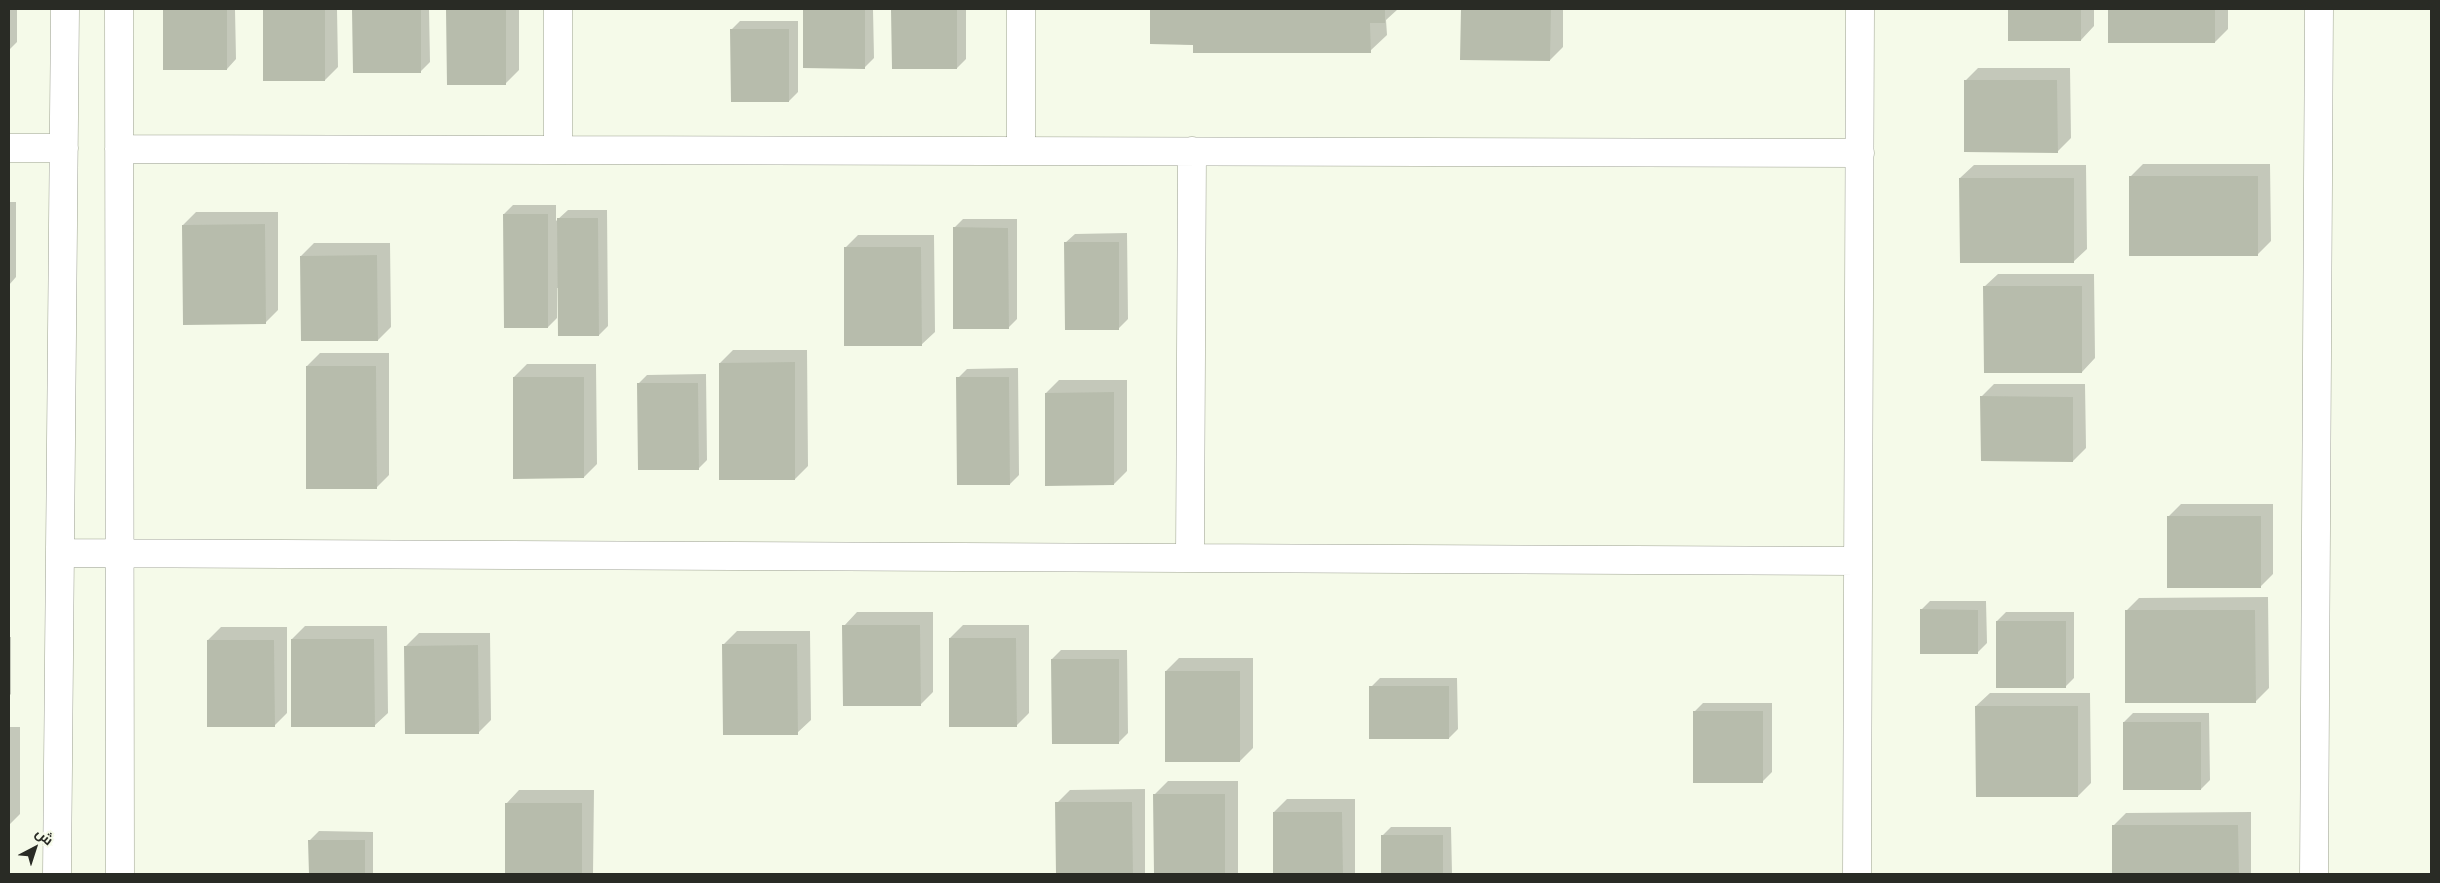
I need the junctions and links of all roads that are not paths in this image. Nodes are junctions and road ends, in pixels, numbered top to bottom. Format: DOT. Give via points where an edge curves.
graph roads {
  1 [pos="65,9"];
  2 [pos="119,9"];
  3 [pos="558,9"];
  4 [pos="1021,9"];
  5 [pos="1860,9"];
  6 [pos="2319,9"];
  7 [pos="9,148"];
  8 [pos="64,148"];
  9 [pos="119,149"];
  10 [pos="558,150"];
  11 [pos="1022,151"];
  12 [pos="1192,151"];
  13 [pos="1860,153"];
  14 [pos="60,553"];
  15 [pos="120,554"];
  16 [pos="1190,558"];
  17 [pos="1858,561"];
  18 [pos="57,874"];
  19 [pos="120,874"];
  20 [pos="1857,874"];
  21 [pos="2314,874"];
  1 -- 8 [label="street"];
  2 -- 9 [label="street"];
  3 -- 10 [label="street"];
  4 -- 11 [label="street"];
  5 -- 13 [label="street"];
  6 -- 21 [label="street"];
  7 -- 8 [label="street"];
  8 -- 14 [label="street"];
  9 -- 10 [label="street"];
  9 -- 15 [label="street"];
  10 -- 11 [label="street"];
  11 -- 12 [label="street"];
  12 -- 13 [label="street"];
  12 -- 16 [label="street"];
  13 -- 17 [label="street"];
  14 -- 15 [label="street"];
  14 -- 18 [label="street"];
  15 -- 16 [label="street"];
  15 -- 19 [label="street"];
  16 -- 17 [label="street"];
  17 -- 20 [label="street"];
}
